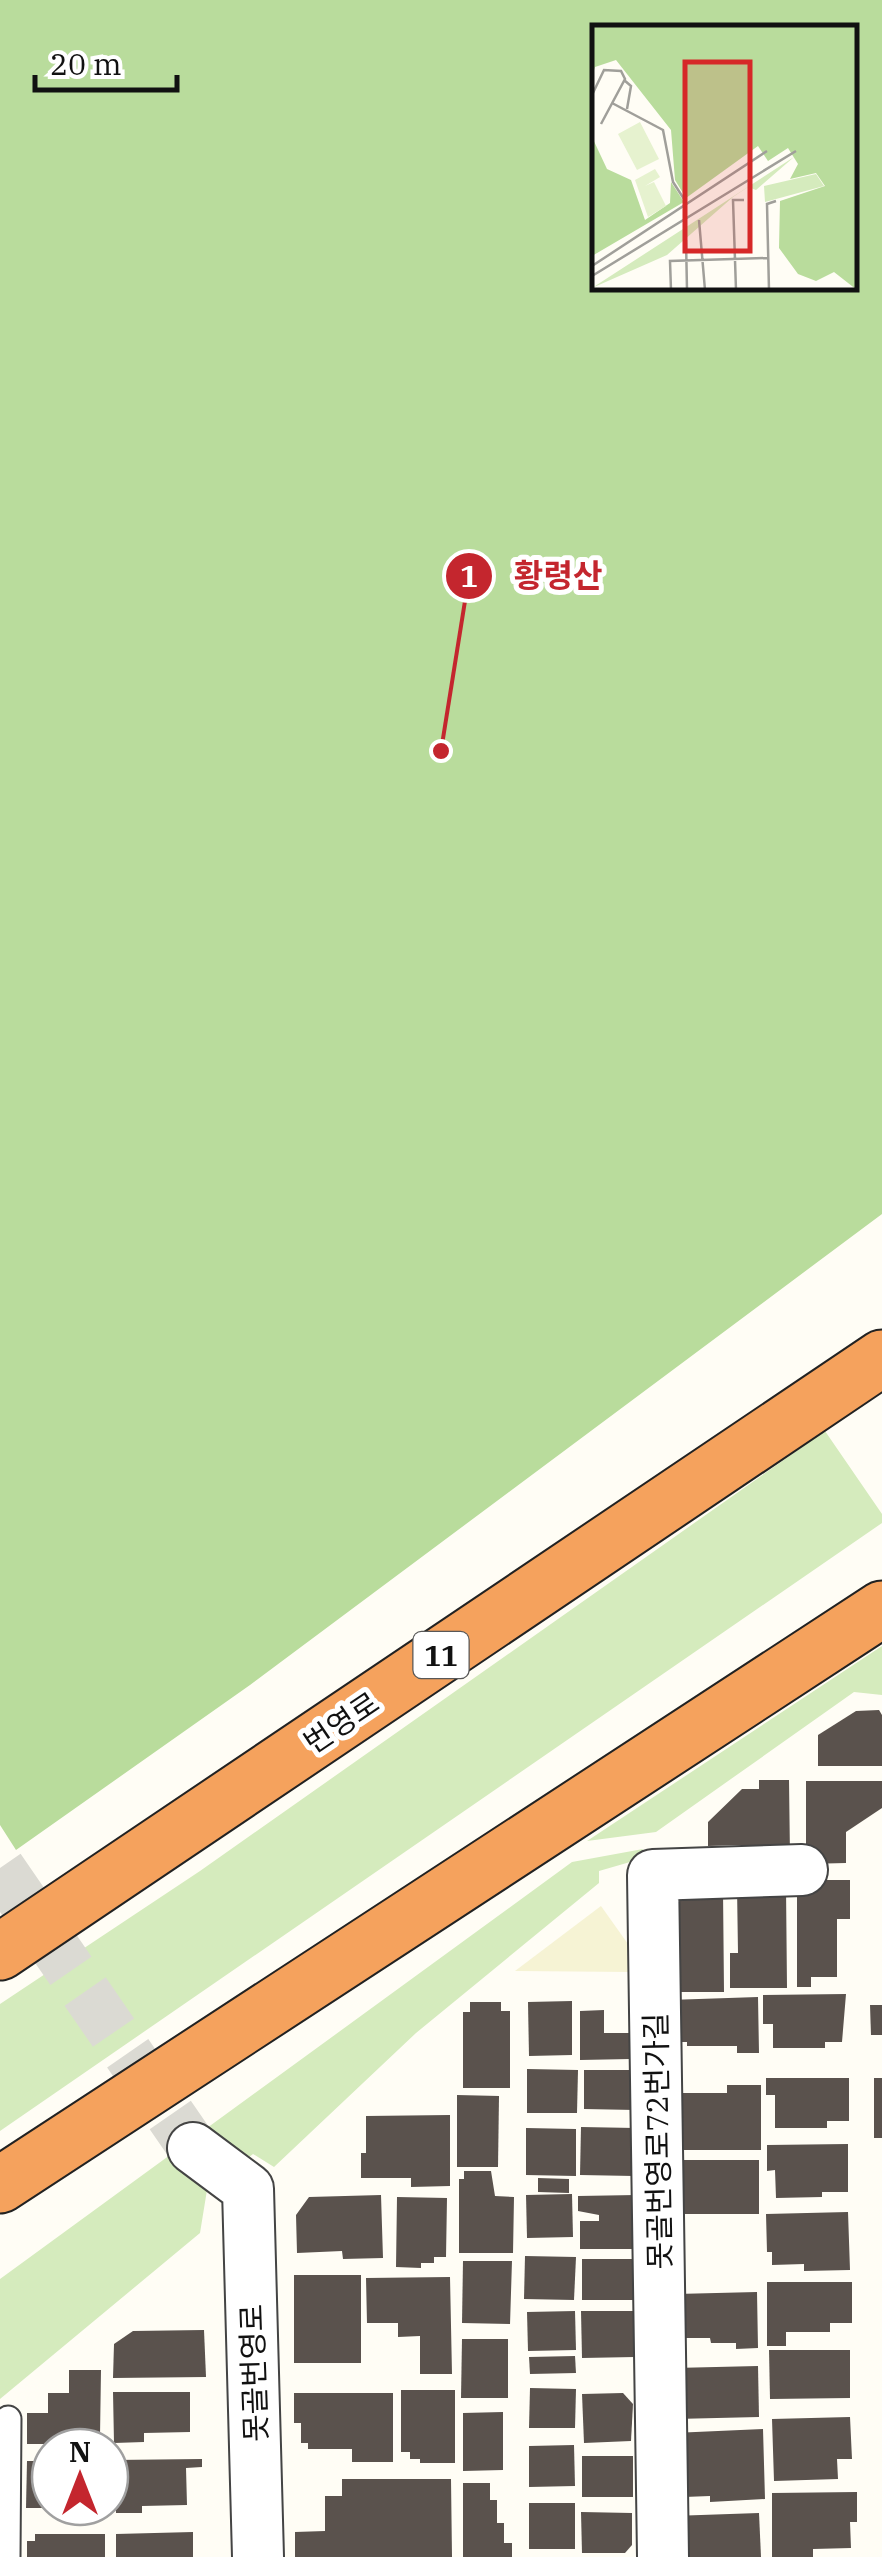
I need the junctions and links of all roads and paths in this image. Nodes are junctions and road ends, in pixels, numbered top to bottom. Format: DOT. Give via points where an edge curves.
graph roads {
  1 [pos="882,1358"];
  2 [pos="882,1609"];
  3 [pos="802,1870"];
  4 [pos="0,1952"];
  5 [pos="193,2148"];
  6 [pos="0,2185"];
  7 [pos="8,2419"];
  8 [pos="7,2557"];
  9 [pos="258,2557"];
  10 [pos="662,2557"];
  1 -- 4 [label="highway, 번영로 / 11"];
  2 -- 6 [label="highway"];
  3 -- 10 [label="street, 못골번영로72번가길" via="653,1874"];
  5 -- 9 [label="street, 못골번영로" via="248,2189"];
  7 -- 8 [label="lane"];
}
